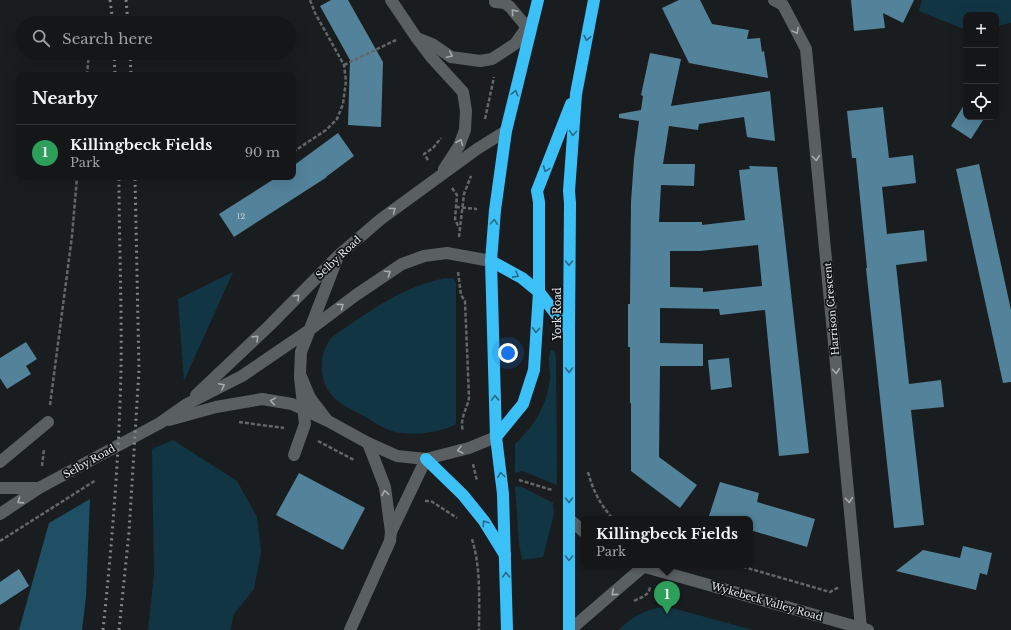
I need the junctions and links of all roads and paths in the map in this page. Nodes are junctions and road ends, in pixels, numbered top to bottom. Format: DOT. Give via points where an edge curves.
graph roads {
  1 [pos="310,0"];
  2 [pos="391,0"];
  3 [pos="495,0"];
  4 [pos="538,0"];
  5 [pos="594,0"];
  6 [pos="774,0"];
  7 [pos="530,26"];
  8 [pos="414,34"];
  9 [pos="89,60"];
  10 [pos="344,65"];
  11 [pos="87,72"];
  12 [pos="576,94"];
  13 [pos="506,131"];
  14 [pos="296,150"];
  15 [pos="441,175"];
  16 [pos="78,180"];
  17 [pos="339,255"];
  18 [pos="491,261"];
  19 [pos="539,292"];
  20 [pos="461,295"];
  21 [pos="308,331"];
  22 [pos="568,331"];
  23 [pos="300,374"];
  24 [pos="187,404"];
  25 [pos="302,408"];
  26 [pos="464,410"];
  27 [pos="235,421"];
  28 [pos="328,421"];
  29 [pos="48,422"];
  30 [pos="160,423"];
  31 [pos="302,432"];
  32 [pos="496,437"];
  33 [pos="368,443"];
  34 [pos="294,455"];
  35 [pos="426,459"];
  36 [pos="0,462"];
  37 [pos="587,464"];
  38 [pos="359,465"];
  39 [pos="100,477"];
  40 [pos="502,480"];
  41 [pos="477,481"];
  42 [pos="0,488"];
  43 [pos="40,488"];
  44 [pos="569,490"];
  45 [pos="431,501"];
  46 [pos="0,514"];
  47 [pos="610,516"];
  48 [pos="569,519"];
  49 [pos="462,523"];
  50 [pos="581,529"];
  51 [pos="391,532"];
  52 [pos="471,534"];
  53 [pos="0,541"];
  54 [pos="505,556"];
  55 [pos="639,568"];
  56 [pos="648,568"];
  57 [pos="747,568"];
  58 [pos="841,586"];
  59 [pos="864,629"];
  60 [pos="350,630"];
  61 [pos="480,630"];
  62 [pos="507,630"];
  63 [pos="570,630"];
  1 -- 10 [label="path"];
  2 -- 8 [label="main road"];
  7 -- 3 [label="main road, one-way" via="505,3"];
  4 -- 7 [label="highway"];
  5 -- 12 [label="highway, York Road, one-way"];
  6 -- 59 [label="main road, Harrison Crescent, one-way" via="783,5 806,49"];
  8 -- 7 [label="main road, one-way" via="451,57 480,61 497,57 515,44"];
  13 -- 7 [label="highway, one-way"];
  8 -- 10 [label="path"];
  15 -- 8 [label="main road, one-way" via="459,146 465,130 463,92"];
  9 -- 11 [label="path"];
  10 -- 14 [label="path" via="346,81 343,104 337,119 326,130"];
  12 -- 19 [label="highway, one-way" via="538,191"];
  12 -- 22 [label="highway, York Road, one-way" via="569,191"];
  13 -- 15 [label="main road, Selby Road"];
  18 -- 13 [label="highway, one-way"];
  17 -- 15 [label="main road, Selby Road, one-way" via="381,219"];
  16 -- 29 [label="path"];
  17 -- 21 [label="main road"];
  24 -- 17 [label="main road, Selby Road, one-way"];
  18 -- 19 [label="highway, one-way" via="522,278"];
  21 -- 18 [label="main road, Selby Road, one-way" via="402,264 424,256 447,253"];
  32 -- 18 [label="highway, one-way"];
  19 -- 22 [label="highway"];
  19 -- 32 [label="highway, one-way" via="534,370 523,404"];
  20 -- 26 [label="path" via="464,301 469,397"];
  21 -- 23 [label="main road" via="301,352"];
  24 -- 21 [label="main road, Selby Road, one-way" via="242,376"];
  22 -- 44 [label="highway, York Road, one-way"];
  23 -- 25 [label="main road"];
  23 -- 28 [label="main road" via="310,398"];
  24 -- 30 [label="main road, Selby Road"];
  25 -- 28 [label="main road, Selby Road"];
  25 -- 30 [label="main road, Selby Road, one-way" via="262,399 216,407"];
  25 -- 31 [label="main road" via="305,424"];
  27 -- 31 [label="path"];
  28 -- 33 [label="main road, Selby Road"];
  29 -- 36 [label="main road"];
  29 -- 43 [label="path"];
  30 -- 43 [label="main road, Selby Road"];
  31 -- 34 [label="main road"];
  31 -- 38 [label="path"];
  32 -- 35 [label="main road, Selby Road, one-way" via="468,448"];
  40 -- 32 [label="highway, one-way"];
  33 -- 35 [label="main road, Selby Road" via="397,456"];
  51 -- 33 [label="main road, one-way" via="385,487"];
  35 -- 51 [label="main road"];
  54 -- 35 [label="highway, one-way" via="484,521 463,495"];
  37 -- 47 [label="path" via="592,488"];
  39 -- 53 [label="path"];
  40 -- 41 [label="path"];
  40 -- 44 [label="path" via="522,480 550,490"];
  40 -- 54 [label="highway"];
  42 -- 43 [label="main road, Selby Road"];
  43 -- 46 [label="main road, Selby Road, one-way"];
  44 -- 48 [label="highway, York Road, one-way"];
  45 -- 49 [label="path"];
  48 -- 50 [label="main road"];
  48 -- 63 [label="highway, York Road, one-way"];
  51 -- 60 [label="main road" via="390,541"];
  52 -- 61 [label="path" via="476,550"];
  62 -- 54 [label="highway, one-way"];
  55 -- 63 [label="main road, Wykebeck Valley Road, one-way"];
  56 -- 59 [label="main road, Wykebeck Valley Road"];
  57 -- 58 [label="path" via="830,592"];
}
